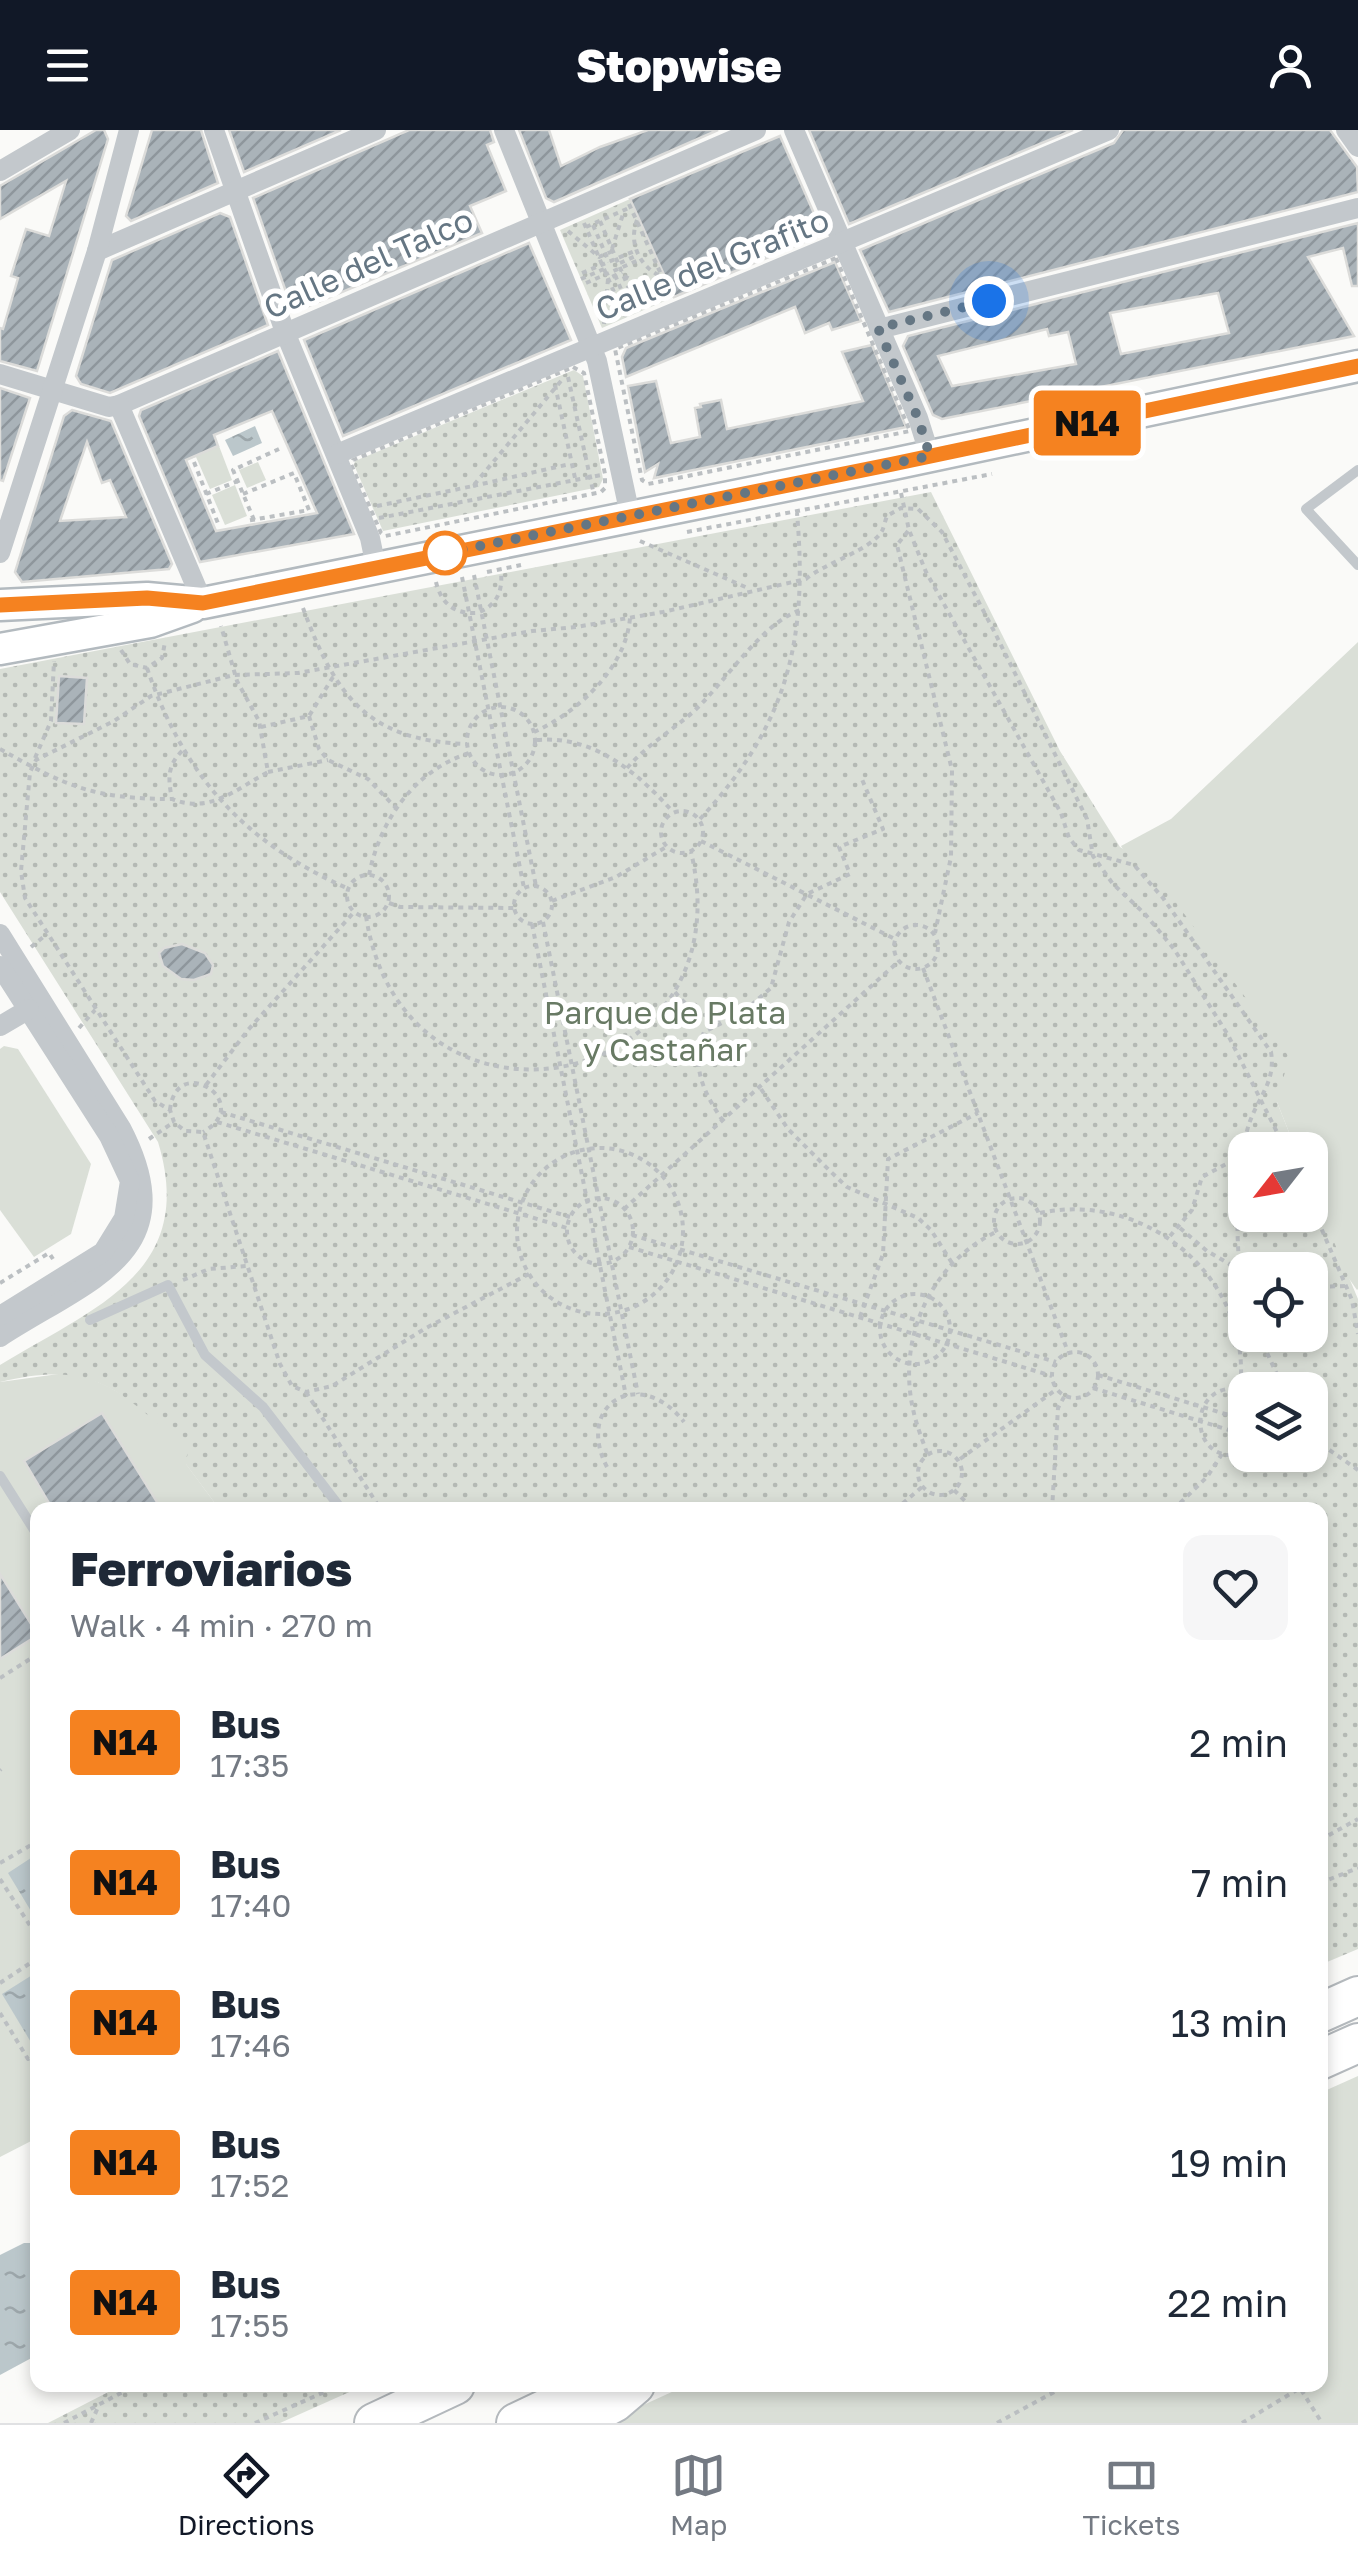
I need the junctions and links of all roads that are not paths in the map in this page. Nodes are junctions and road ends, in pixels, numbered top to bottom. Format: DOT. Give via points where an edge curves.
graph roads {
  1 [pos="70,130"];
  2 [pos="130,130"];
  3 [pos="214,130"];
  4 [pos="376,130"];
  5 [pos="504,130"];
  6 [pos="756,130"];
  7 [pos="794,130"];
  8 [pos="1109,130"];
  9 [pos="1346,130"];
  10 [pos="1358,147"];
  11 [pos="0,171"];
  12 [pos="236,191"];
  13 [pos="1358,208"];
  14 [pos="549,224"];
  15 [pos="841,243"];
  16 [pos="97,252"];
  17 [pos="878,328"];
  18 [pos="285,332"];
  19 [pos="601,332"];
  20 [pos="1358,366"];
  21 [pos="0,374"];
  22 [pos="52,389"];
  23 [pos="119,405"];
  24 [pos="337,454"];
  25 [pos="930,456"];
  26 [pos="1358,470"];
  27 [pos="635,528"];
  28 [pos="0,553"];
  29 [pos="1358,565"];
  30 [pos="376,567"];
  31 [pos="0,605"];
  32 [pos="212,614"];
  33 [pos="0,649"];
  34 [pos="0,934"];
  35 [pos="0,966"];
  36 [pos="28,1009"];
  37 [pos="0,1026"];
  38 [pos="0,1316"];
  39 [pos="90,1320"];
  40 [pos="0,1337"];
  41 [pos="0,1476"];
  42 [pos="336,1502"];
  43 [pos="30,1523"];
  44 [pos="1358,1996"];
  45 [pos="1328,2009"];
  46 [pos="1358,2043"];
  47 [pos="1328,2056"];
  48 [pos="440,2392"];
  49 [pos="581,2392"];
  50 [pos="627,2392"];
  51 [pos="374,2423"];
  52 [pos="516,2423"];
  53 [pos="578,2423"];
  1 -- 11 [label="street"];
  2 -- 16 [label="street"];
  3 -- 12 [label="street"];
  4 -- 12 [label="street"];
  5 -- 14 [label="street"];
  6 -- 14 [label="street, Calle del Talco"];
  7 -- 15 [label="street"];
  8 -- 15 [label="street, Calle del Grafito"];
  9 -- 10 [label="street"];
  12 -- 16 [label="street"];
  12 -- 18 [label="street"];
  13 -- 17 [label="street"];
  14 -- 18 [label="street, Calle del Talco"];
  14 -- 19 [label="street" via="545,236"];
  15 -- 17 [label="street"];
  15 -- 19 [label="street, Calle del Grafito"];
  16 -- 22 [label="street"];
  17 -- 25 [label="street"];
  18 -- 23 [label="street, Calle del Talco"];
  18 -- 24 [label="street"];
  19 -- 24 [label="street, Calle del Grafito"];
  19 -- 27 [label="street" via="597,361"];
  20 -- 25 [label="main road"];
  21 -- 22 [label="street"];
  22 -- 23 [label="street"];
  22 -- 28 [label="street"];
  23 -- 32 [label="street"];
  24 -- 30 [label="street"];
  25 -- 27 [label="main road" via="796,497"];
  26 -- 29 [label="lane" via="1306,508"];
  27 -- 30 [label="main road"];
  30 -- 32 [label="main road"];
  31 -- 32 [label="main road" via="147,598"];
  32 -- 33 [label="main road"];
  34 -- 40 [label="street" via="128,1141 145,1206 140,1229 111,1266"];
  35 -- 36 [label="street"];
  36 -- 37 [label="street"];
  36 -- 38 [label="street" via="122,1159 129,1200 103,1252"];
  39 -- 42 [label="lane" via="168,1285 205,1355 263,1406"];
  41 -- 43 [label="lane"];
  44 -- 45 [label="highway"];
  46 -- 47 [label="highway"];
  48 -- 51 [label="highway"];
  49 -- 52 [label="highway"];
  50 -- 53 [label="highway"];
}
